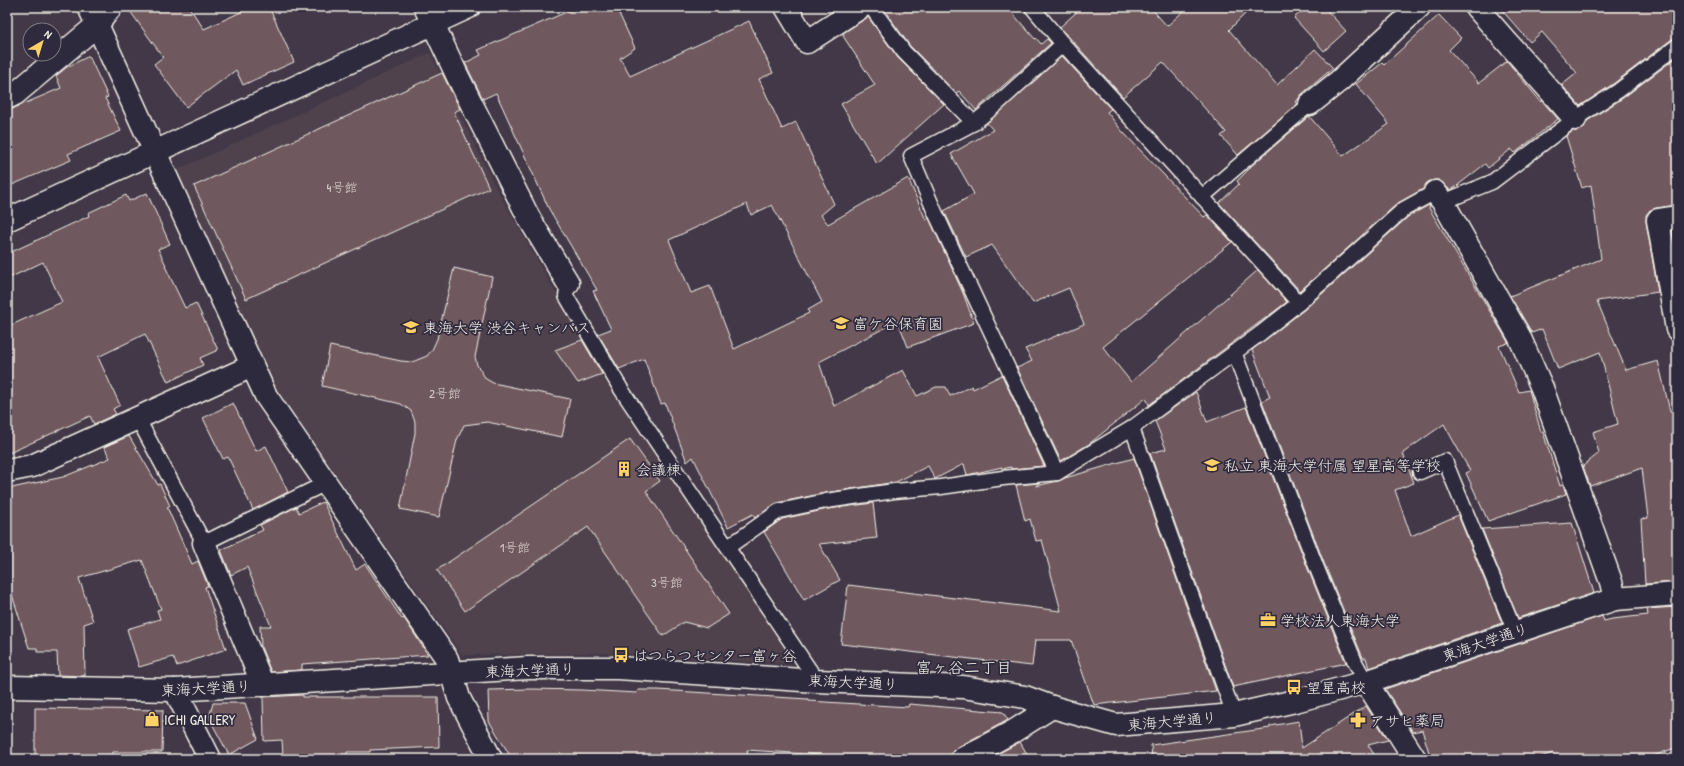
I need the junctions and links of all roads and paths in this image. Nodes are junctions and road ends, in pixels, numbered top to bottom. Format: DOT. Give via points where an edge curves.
graph roads {
  1 [pos="111,7"];
  2 [pos="469,7"];
  3 [pos="786,7"];
  4 [pos="861,7"];
  5 [pos="871,7"];
  6 [pos="1032,7"];
  7 [pos="1419,7"];
  8 [pos="1476,7"];
  9 [pos="428,15"];
  10 [pos="93,16"];
  11 [pos="1063,44"];
  12 [pos="1677,46"];
  13 [pos="7,98"];
  14 [pos="1310,104"];
  15 [pos="1575,119"];
  16 [pos="974,123"];
  17 [pos="155,153"];
  18 [pos="1202,197"];
  19 [pos="1439,197"];
  20 [pos="1677,217"];
  21 [pos="7,220"];
  22 [pos="568,283"];
  23 [pos="1299,303"];
  24 [pos="1677,329"];
  25 [pos="1234,352"];
  26 [pos="252,366"];
  27 [pos="137,417"];
  28 [pos="1132,428"];
  29 [pos="7,471"];
  30 [pos="1058,472"];
  31 [pos="1420,472"];
  32 [pos="326,483"];
  33 [pos="204,543"];
  34 [pos="728,548"];
  35 [pos="1677,594"];
  36 [pos="1615,599"];
  37 [pos="1515,632"];
  38 [pos="451,674"];
  39 [pos="817,681"];
  40 [pos="1366,682"];
  41 [pos="263,685"];
  42 [pos="7,687"];
  43 [pos="175,690"];
  44 [pos="1052,707"];
  45 [pos="1234,715"];
  46 [pos="210,759"];
  47 [pos="491,759"];
  48 [pos="963,759"];
  49 [pos="1415,759"];
  1 -- 10 [label="street"];
  2 -- 9 [label="street"];
  3 -- 4 [label="street" via="807,42"];
  5 -- 16 [label="lane" via="904,52"];
  6 -- 11 [label="lane"];
  7 -- 14 [label="street" via="1339,81"];
  8 -- 15 [label="street"];
  9 -- 17 [label="street"];
  9 -- 22 [label="street" via="529,218"];
  10 -- 13 [label="street" via="15,94"];
  10 -- 17 [label="street"];
  11 -- 16 [label="lane"];
  11 -- 18 [label="lane"];
  12 -- 15 [label="lane"];
  14 -- 18 [label="lane"];
  15 -- 19 [label="lane" via="1492,182"];
  16 -- 30 [label="lane" via="911,156"];
  17 -- 21 [label="street"];
  17 -- 26 [label="street"];
  18 -- 23 [label="lane"];
  19 -- 23 [label="lane" via="1404,209"];
  19 -- 36 [label="street" via="1518,336 1542,388"];
  20 -- 24 [label="street" via="1658,220"];
  22 -- 34 [label="lane" via="566,296 621,389"];
  23 -- 25 [label="lane"];
  25 -- 28 [label="lane"];
  25 -- 40 [label="lane" via="1316,566 1355,662"];
  26 -- 27 [label="street"];
  26 -- 32 [label="street" via="266,396"];
  27 -- 29 [label="street" via="32,466"];
  27 -- 33 [label="lane"];
  28 -- 30 [label="lane"];
  28 -- 45 [label="lane"];
  30 -- 34 [label="lane" via="856,496 779,511"];
  31 -- 37 [label="lane" via="1446,461"];
  32 -- 33 [label="lane"];
  32 -- 38 [label="street" via="447,659"];
  33 -- 41 [label="street"];
  34 -- 39 [label="lane"];
  35 -- 36 [label="street, 東海大学通り"];
  36 -- 37 [label="street, 東海大学通り"];
  37 -- 40 [label="street, 東海大学通り"];
  38 -- 39 [label="street, 東海大学通り" via="528,668 618,668"];
  38 -- 41 [label="street, 東海大学通り"];
  38 -- 47 [label="street" via="459,698"];
  39 -- 44 [label="street, 東海大学通り" via="963,687 1025,697"];
  40 -- 45 [label="street, 東海大学通り"];
  40 -- 49 [label="street"];
  41 -- 43 [label="street, 東海大学通り"];
  42 -- 43 [label="street, 東海大学通り"];
  43 -- 46 [label="street"];
  44 -- 45 [label="street, 東海大学通り" via="1116,725"];
  44 -- 48 [label="street"];
}
